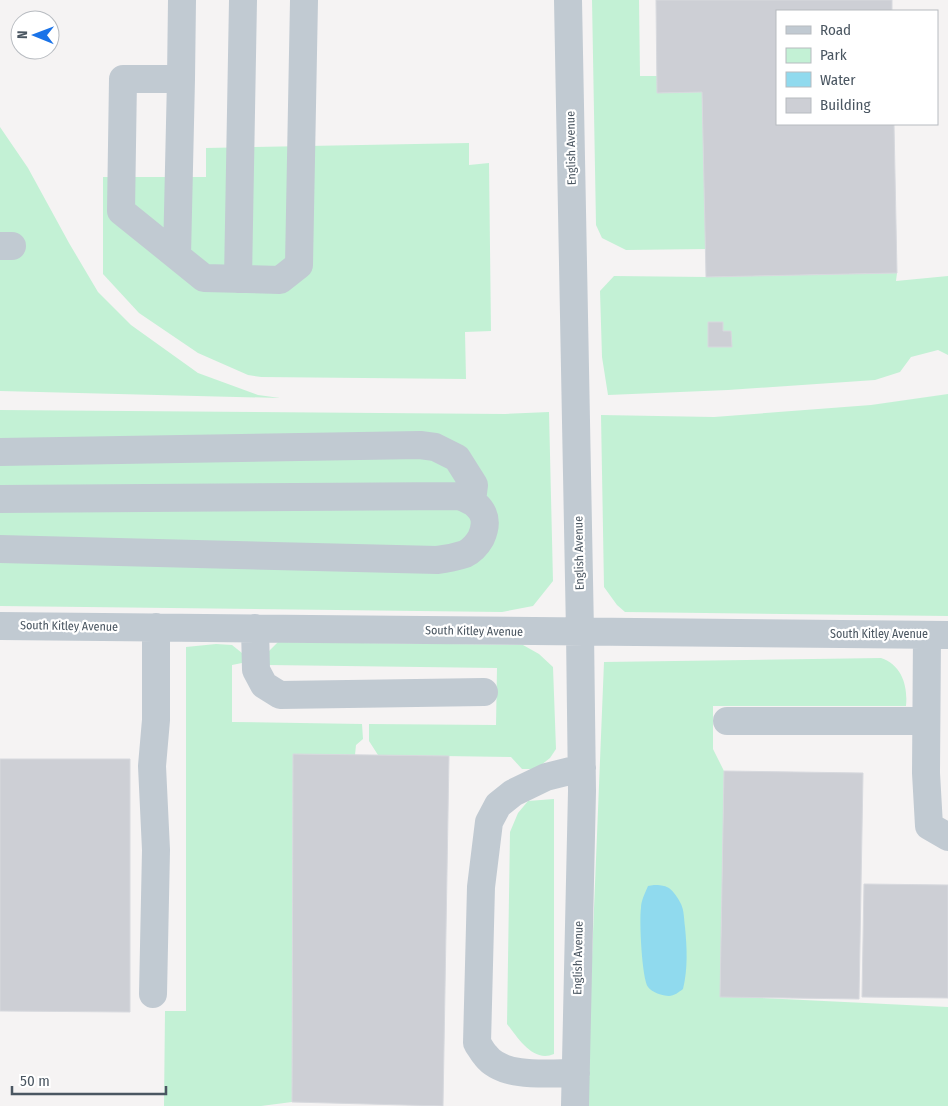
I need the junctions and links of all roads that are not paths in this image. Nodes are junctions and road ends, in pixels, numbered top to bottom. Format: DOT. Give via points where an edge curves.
graph roads {
  1 [pos="182,0"];
  2 [pos="243,0"];
  3 [pos="304,0"];
  4 [pos="568,0"];
  5 [pos="181,79"];
  6 [pos="177,256"];
  7 [pos="238,279"];
  8 [pos="0,452"];
  9 [pos="0,499"];
  10 [pos="470,501"];
  11 [pos="0,549"];
  12 [pos="0,626"];
  13 [pos="156,628"];
  14 [pos="256,628"];
  15 [pos="580,632"];
  16 [pos="937,635"];
  17 [pos="484,692"];
  18 [pos="727,721"];
  19 [pos="926,721"];
  20 [pos="582,768"];
  21 [pos="948,837"];
  22 [pos="152,994"];
  23 [pos="576,1073"];
  24 [pos="575,1106"];
  1 -- 5 [label="street"];
  2 -- 7 [label="street"];
  3 -- 7 [label="street" via="299,265 280,280"];
  4 -- 15 [label="street, English Avenue"];
  5 -- 6 [label="street"];
  5 -- 6 [label="street" via="123,79 120,211"];
  6 -- 7 [label="street" via="204,278"];
  8 -- 10 [label="street" via="420,445 435,447 457,458 474,485"];
  9 -- 10 [label="street" via="459,496"];
  10 -- 11 [label="street" via="480,508 485,518 485,528 477,545 466,554 438,560"];
  12 -- 13 [label="street, South Kitley Avenue"];
  13 -- 14 [label="street, South Kitley Avenue"];
  13 -- 22 [label="street"];
  14 -- 15 [label="street, South Kitley Avenue"];
  14 -- 17 [label="street" via="256,670 264,685 280,695"];
  15 -- 16 [label="street, South Kitley Avenue"];
  15 -- 20 [label="street, English Avenue"];
  16 -- 19 [label="street"];
  18 -- 19 [label="street"];
  19 -- 21 [label="street" via="929,826"];
  20 -- 23 [label="street, English Avenue"];
  20 -- 23 [label="street" via="546,777 513,793 498,805 489,822 481,888 478,1024 478,1043 486,1058 502,1068 521,1073"];
  23 -- 24 [label="street, English Avenue"];
}
